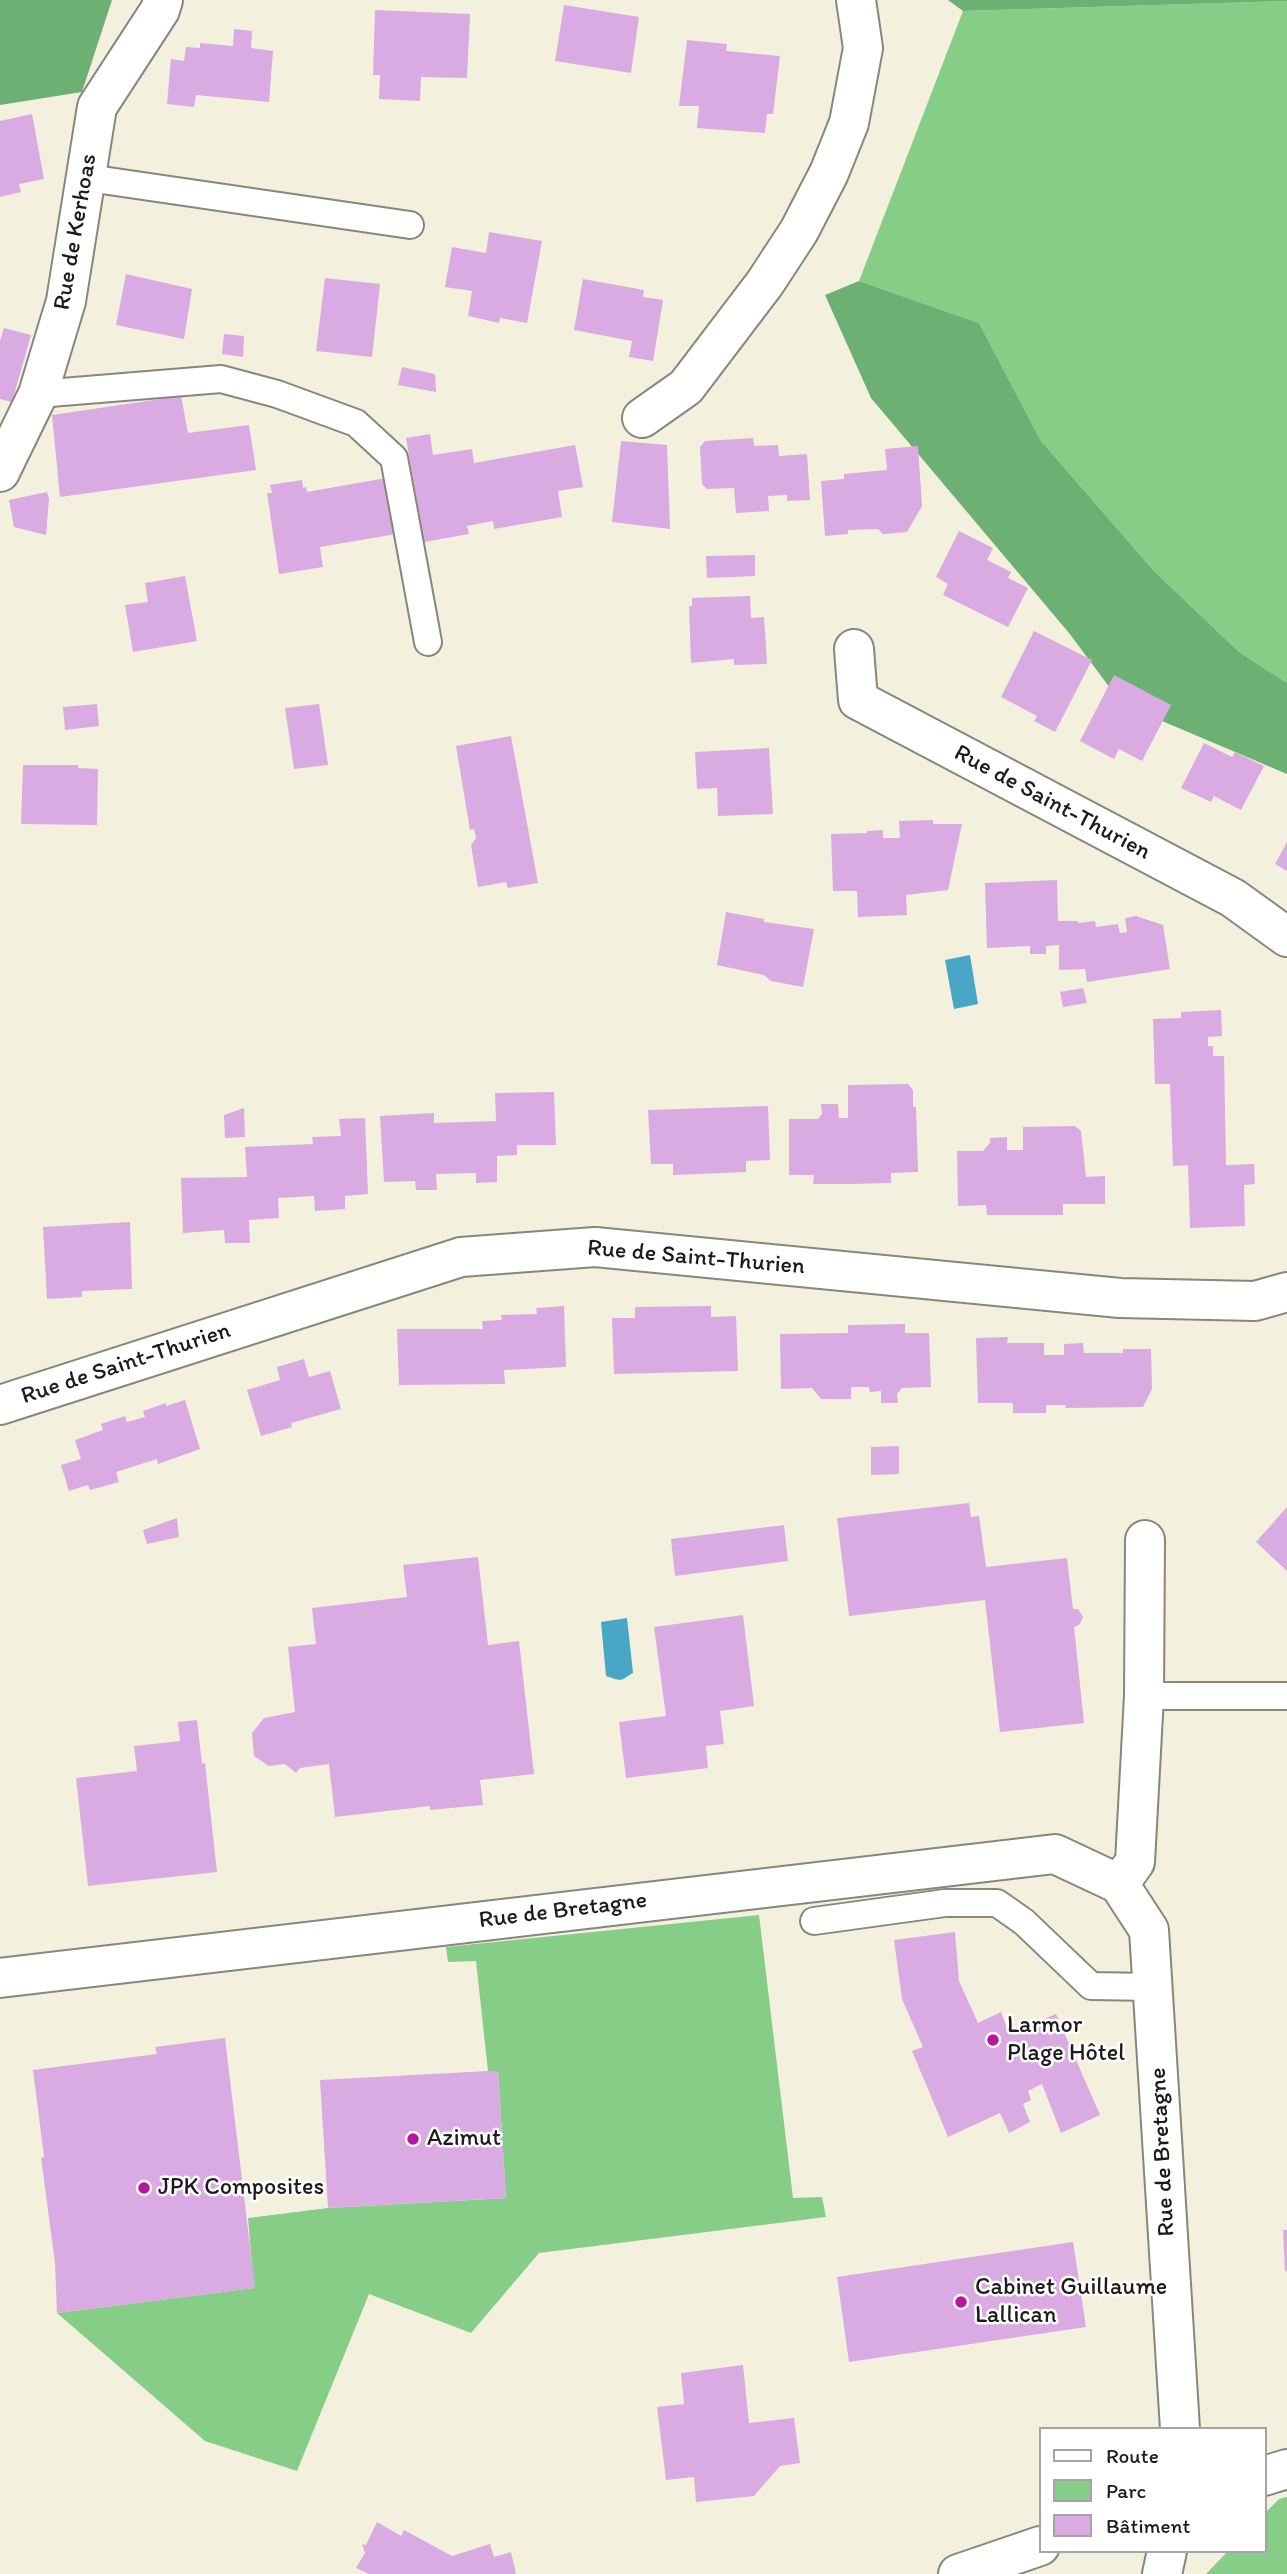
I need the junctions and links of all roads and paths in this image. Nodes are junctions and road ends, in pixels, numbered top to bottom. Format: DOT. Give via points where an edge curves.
graph roads {
  1 [pos="163,0"];
  2 [pos="856,0"];
  3 [pos="88,178"];
  4 [pos="410,225"];
  5 [pos="38,394"];
  6 [pos="642,418"];
  7 [pos="0,472"];
  8 [pos="428,642"];
  9 [pos="854,649"];
  10 [pos="1287,937"];
  11 [pos="1287,1292"];
  12 [pos="0,1405"];
  13 [pos="1145,1540"];
  14 [pos="1144,1696"];
  15 [pos="1287,1696"];
  16 [pos="1119,1884"];
  17 [pos="814,1921"];
  18 [pos="0,1978"];
  19 [pos="1153,1987"];
  20 [pos="1180,2427"];
  21 [pos="1287,2469"];
  22 [pos="1266,2475"];
  23 [pos="1038,2547"];
  24 [pos="1167,2553"];
  25 [pos="958,2574"];
  26 [pos="1162,2574"];
  1 -- 3 [label="street, Rue de Kerhoas" via="97,107"];
  2 -- 6 [label="street" via="863,48 849,123 829,173 765,283 686,387"];
  3 -- 4 [label="lane"];
  3 -- 5 [label="street, Rue de Kerhoas" via="66,301"];
  5 -- 7 [label="street, Rue de Kerhoas"];
  5 -- 8 [label="lane" via="221,379 356,424 394,458"];
  9 -- 10 [label="street, Rue de Saint-Thurien" via="858,700 1233,898"];
  11 -- 12 [label="street, Rue de Saint-Thurien" via="1255,1301 1120,1298 596,1247 461,1257"];
  13 -- 14 [label="street"];
  14 -- 15 [label="lane"];
  14 -- 16 [label="street" via="1135,1862"];
  16 -- 18 [label="street, Rue de Bretagne" via="1055,1854"];
  16 -- 19 [label="street, Rue de Bretagne" via="1149,1930"];
  17 -- 19 [label="lane" via="945,1903 997,1903 1091,1986"];
  19 -- 20 [label="street, Rue de Bretagne"];
  21 -- 22 [label="street"];
  23 -- 25 [label="street"];
  24 -- 26 [label="street"];
}
